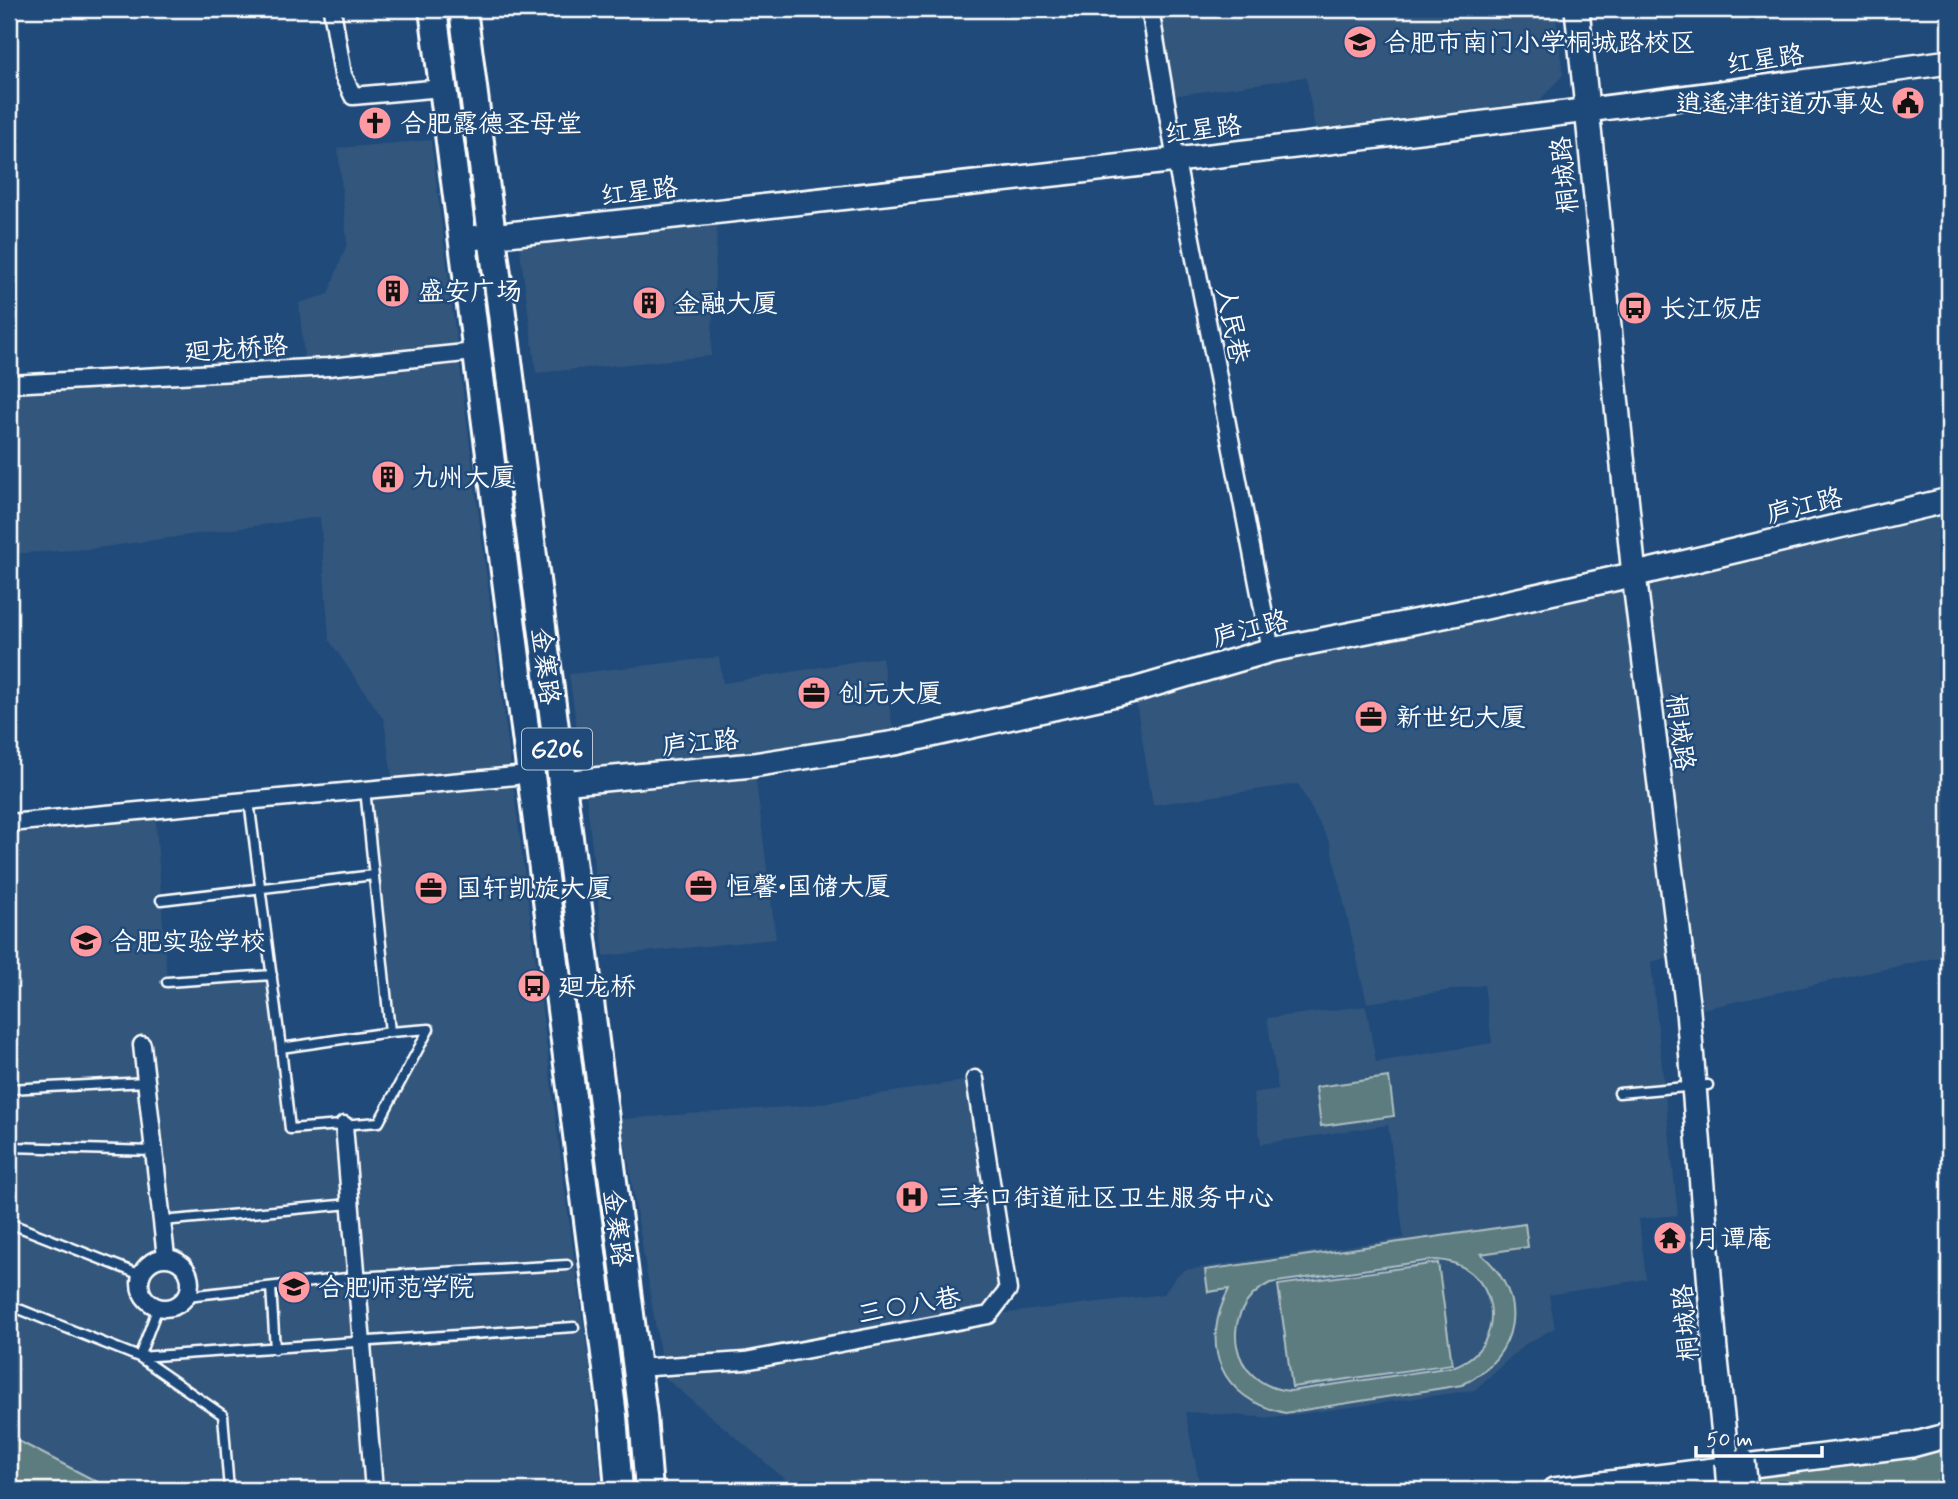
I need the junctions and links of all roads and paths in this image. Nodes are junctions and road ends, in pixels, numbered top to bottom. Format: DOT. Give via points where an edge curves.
graph roads {
  1 [pos="332,9"];
  2 [pos="433,9"];
  3 [pos="463,9"];
  4 [pos="1150,9"];
  5 [pos="1577,9"];
  6 [pos="1588,9"];
  7 [pos="1949,62"];
  8 [pos="442,88"];
  9 [pos="1592,108"];
  10 [pos="1176,161"];
  11 [pos="490,236"];
  12 [pos="462,239"];
  13 [pos="465,352"];
  14 [pos="9,384"];
  15 [pos="1949,500"];
  16 [pos="1639,573"];
  17 [pos="1272,650"];
  18 [pos="516,776"];
  19 [pos="561,783"];
  20 [pos="365,789"];
  21 [pos="249,800"];
  22 [pos="9,822"];
  23 [pos="374,875"];
  24 [pos="261,888"];
  25 [pos="162,901"];
  26 [pos="272,975"];
  27 [pos="167,982"];
  28 [pos="390,1032"];
  29 [pos="142,1045"];
  30 [pos="281,1048"];
  31 [pos="975,1079"];
  32 [pos="147,1082"];
  33 [pos="1701,1085"];
  34 [pos="9,1089"];
  35 [pos="1619,1093"];
  36 [pos="344,1125"];
  37 [pos="9,1147"];
  38 [pos="154,1151"];
  39 [pos="350,1204"];
  40 [pos="162,1221"];
  41 [pos="9,1223"];
  42 [pos="166,1257"];
  43 [pos="567,1265"];
  44 [pos="141,1275"];
  45 [pos="356,1278"];
  46 [pos="271,1287"];
  47 [pos="187,1296"];
  48 [pos="9,1305"];
  49 [pos="158,1307"];
  50 [pos="574,1327"];
  51 [pos="362,1340"];
  52 [pos="275,1349"];
  53 [pos="139,1357"];
  54 [pos="636,1368"];
  55 [pos="1949,1435"];
  56 [pos="1735,1462"];
  57 [pos="229,1490"];
  58 [pos="374,1490"];
  59 [pos="619,1490"];
  60 [pos="649,1490"];
  61 [pos="1554,1490"];
  62 [pos="1730,1490"];
  63 [pos="1746,1490"];
  1 -- 8 [label="street" via="343,75 353,96"];
  2 -- 8 [label="main road, 金寨路"];
  3 -- 11 [label="main road, 金寨路 / G206"];
  4 -- 10 [label="street, 人民巷"];
  5 -- 9 [label="street, 桐城路"];
  6 -- 9 [label="street, 桐城路"];
  7 -- 9 [label="street, 红星路"];
  8 -- 12 [label="main road, 金寨路"];
  9 -- 10 [label="street, 红星路"];
  9 -- 16 [label="street, 桐城路"];
  10 -- 11 [label="street, 红星路"];
  10 -- 17 [label="street, 人民巷"];
  11 -- 12 [label="street, 红星路"];
  11 -- 19 [label="main road, 金寨路 / G206"];
  12 -- 59 [label="main road, 金寨路"];
  13 -- 14 [label="street, 廻龙桥路" via="327,367"];
  15 -- 16 [label="street, 庐江路"];
  16 -- 17 [label="street, 庐江路"];
  16 -- 33 [label="street, 桐城路" via="1688,1011"];
  17 -- 19 [label="street, 庐江路" via="1134,690 895,743 754,765"];
  18 -- 20 [label="street"];
  19 -- 54 [label="main road, 金寨路 / G206"];
  20 -- 21 [label="street"];
  20 -- 23 [label="lane"];
  21 -- 22 [label="street"];
  21 -- 24 [label="lane"];
  23 -- 24 [label="lane"];
  23 -- 28 [label="lane"];
  24 -- 25 [label="lane"];
  24 -- 26 [label="lane"];
  26 -- 27 [label="lane"];
  26 -- 30 [label="lane"];
  28 -- 30 [label="lane"];
  28 -- 36 [label="lane" via="429,1029 380,1122"];
  29 -- 32 [label="street"];
  30 -- 36 [label="lane" via="290,1129"];
  31 -- 54 [label="street, 三〇八巷" via="1008,1290 989,1315 745,1361"];
  32 -- 34 [label="lane"];
  32 -- 38 [label="street"];
  33 -- 35 [label="lane"];
  33 -- 56 [label="street, 桐城路"];
  36 -- 39 [label="street"];
  37 -- 38 [label="lane"];
  38 -- 40 [label="street"];
  39 -- 40 [label="lane"];
  39 -- 45 [label="street"];
  40 -- 42 [label="street"];
  41 -- 44 [label="lane"];
  42 -- 44 [label="street" via="150,1262"];
  42 -- 47 [label="street" via="188,1270"];
  43 -- 45 [label="lane"];
  44 -- 49 [label="street" via="141,1291"];
  45 -- 46 [label="lane"];
  45 -- 51 [label="street"];
  46 -- 47 [label="lane"];
  46 -- 52 [label="lane"];
  47 -- 49 [label="street" via="174,1307"];
  48 -- 53 [label="lane"];
  49 -- 53 [label="lane"];
  50 -- 51 [label="lane"];
  51 -- 52 [label="lane"];
  51 -- 58 [label="street"];
  52 -- 53 [label="lane"];
  53 -- 57 [label="lane" via="223,1415"];
  54 -- 60 [label="main road, 金寨路 / G206"];
  55 -- 61 [label="street" via="1899,1446"];
  56 -- 62 [label="street, bridge"];
  56 -- 63 [label="street, bridge"];
}
